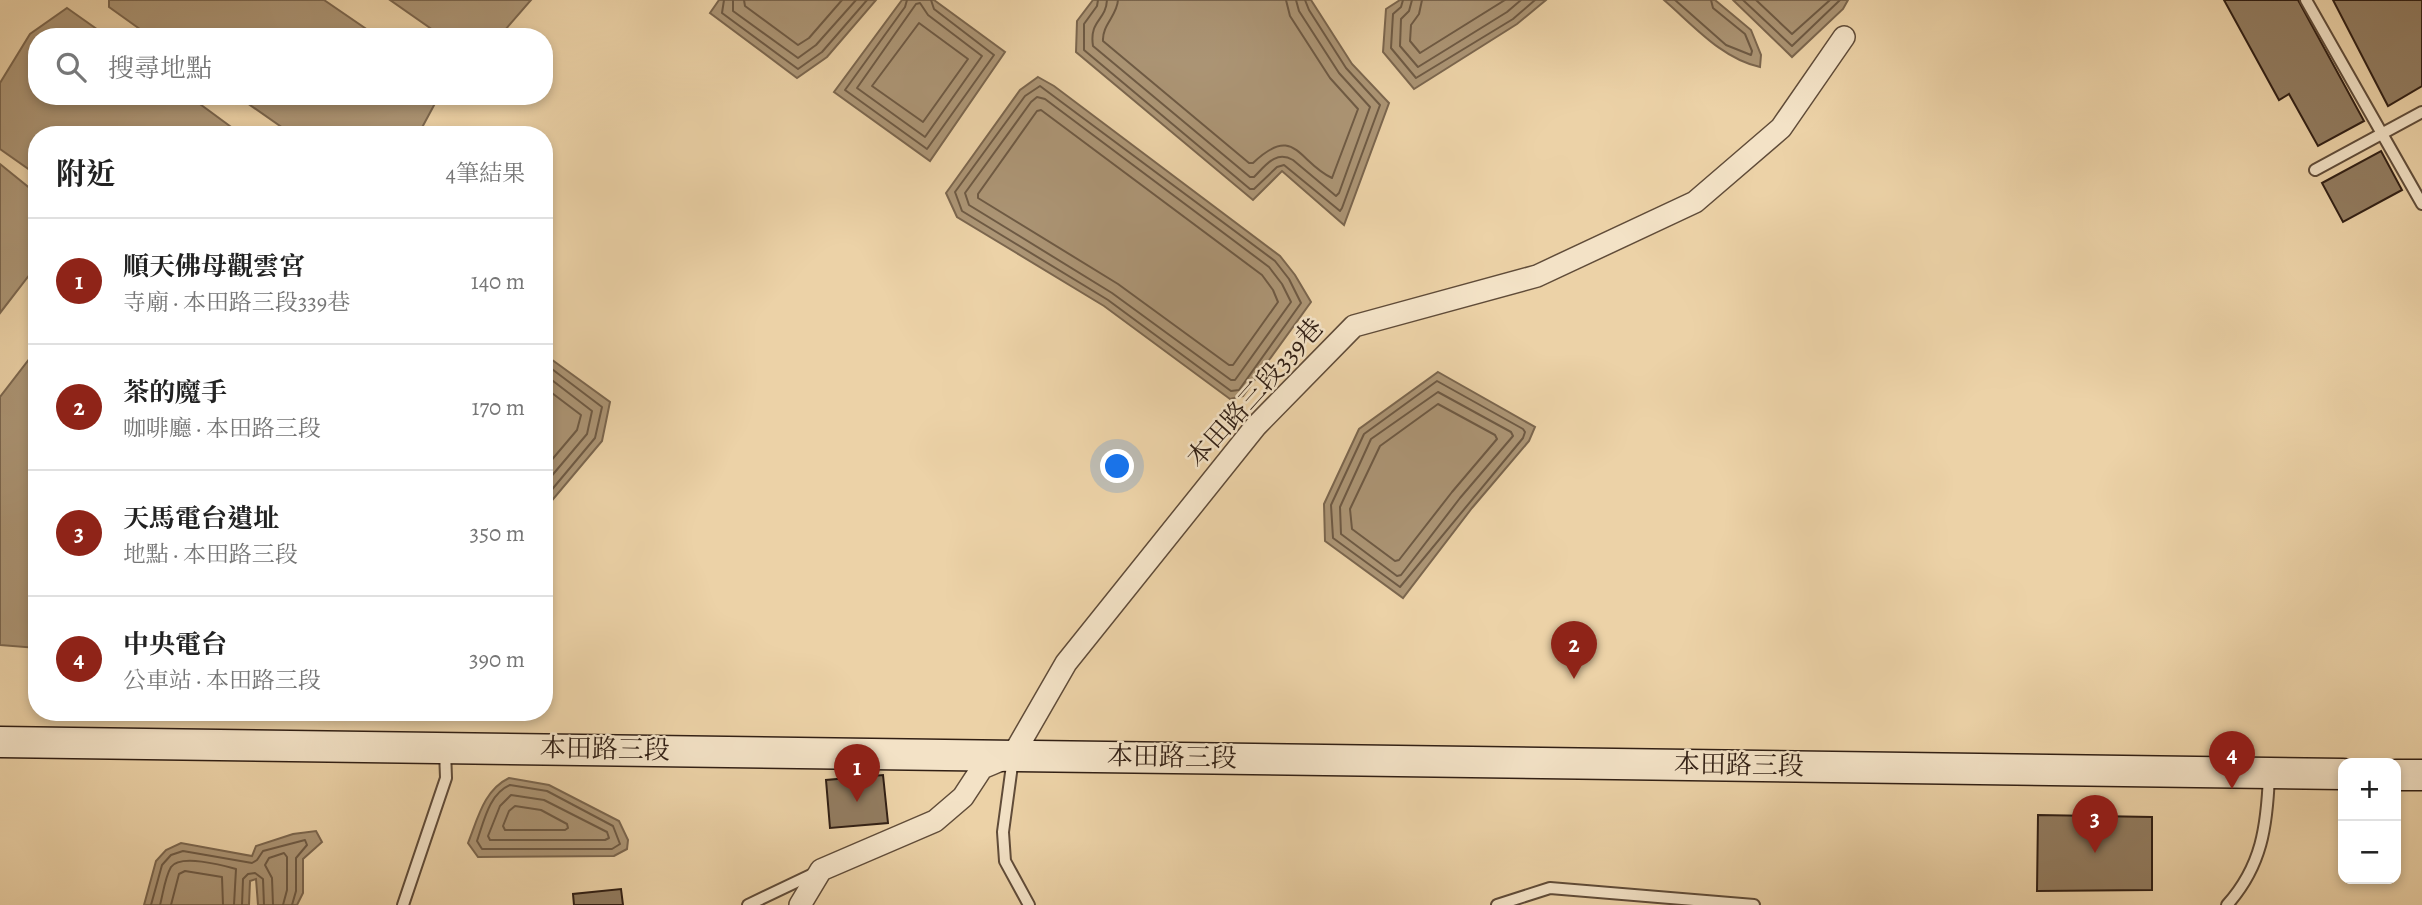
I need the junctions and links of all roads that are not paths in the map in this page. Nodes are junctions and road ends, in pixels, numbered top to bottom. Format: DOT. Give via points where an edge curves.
graph roads {
  1 [pos="2306,0"];
  2 [pos="1844,37"];
  3 [pos="2422,112"];
  4 [pos="2383,134"];
  5 [pos="2315,170"];
  6 [pos="2422,204"];
  7 [pos="0,742"];
  8 [pos="445,747"];
  9 [pos="1013,755"];
  10 [pos="2269,773"];
  11 [pos="2338,774"];
  12 [pos="2401,775"];
  13 [pos="2422,775"];
  14 [pos="821,870"];
  15 [pos="404,905"];
  16 [pos="748,905"];
  17 [pos="800,905"];
  18 [pos="1029,905"];
  19 [pos="1497,905"];
  20 [pos="1754,905"];
  21 [pos="2227,905"];
  1 -- 4 [label="lane"];
  2 -- 9 [label="street, 本田路三段339巷" via="1780,128 1695,202 1537,276 1354,326 1256,426 1066,663"];
  3 -- 4 [label="lane"];
  4 -- 5 [label="lane"];
  4 -- 6 [label="lane"];
  7 -- 8 [label="street, 本田路三段"];
  8 -- 9 [label="street, 本田路三段"];
  8 -- 15 [label="lane" via="446,778"];
  9 -- 10 [label="street, 本田路三段"];
  9 -- 14 [label="street" via="982,768 963,797 935,821"];
  9 -- 18 [label="lane" via="1003,832 1005,861"];
  10 -- 11 [label="street, 本田路三段"];
  10 -- 21 [label="lane" via="2259,854 2242,888"];
  12 -- 13 [label="street"];
  14 -- 16 [label="lane"];
  14 -- 17 [label="street"];
  19 -- 20 [label="lane" via="1550,888"];
}
